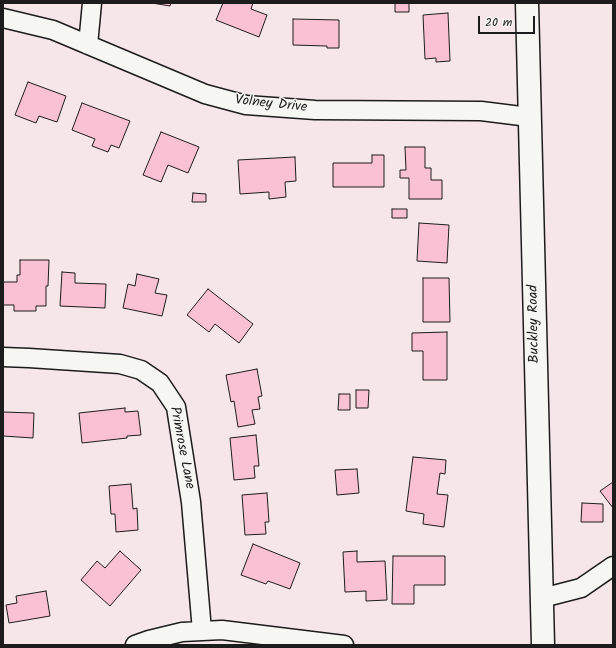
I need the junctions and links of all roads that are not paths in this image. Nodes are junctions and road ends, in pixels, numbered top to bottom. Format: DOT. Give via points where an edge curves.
graph roads {
  1 [pos="92,3"];
  2 [pos="526,3"];
  3 [pos="3,18"];
  4 [pos="88,45"];
  5 [pos="529,117"];
  6 [pos="3,357"];
  7 [pos="613,566"];
  8 [pos="542,598"];
  9 [pos="202,631"];
  10 [pos="135,645"];
  11 [pos="344,645"];
  12 [pos="543,645"];
  1 -- 4 [label="street"];
  2 -- 5 [label="street, Buckley Road"];
  3 -- 4 [label="street, Volney Drive" via="53,30"];
  4 -- 5 [label="street, Volney Drive" via="204,94 246,105 315,110 481,111"];
  5 -- 8 [label="street, Buckley Road"];
  6 -- 9 [label="street, Primrose Lane" via="120,364 141,370 160,383 176,408 191,502"];
  7 -- 8 [label="street" via="581,588"];
  8 -- 12 [label="street, Buckley Road"];
  9 -- 10 [label="street" via="182,632"];
  9 -- 11 [label="street" via="222,630"];
}
